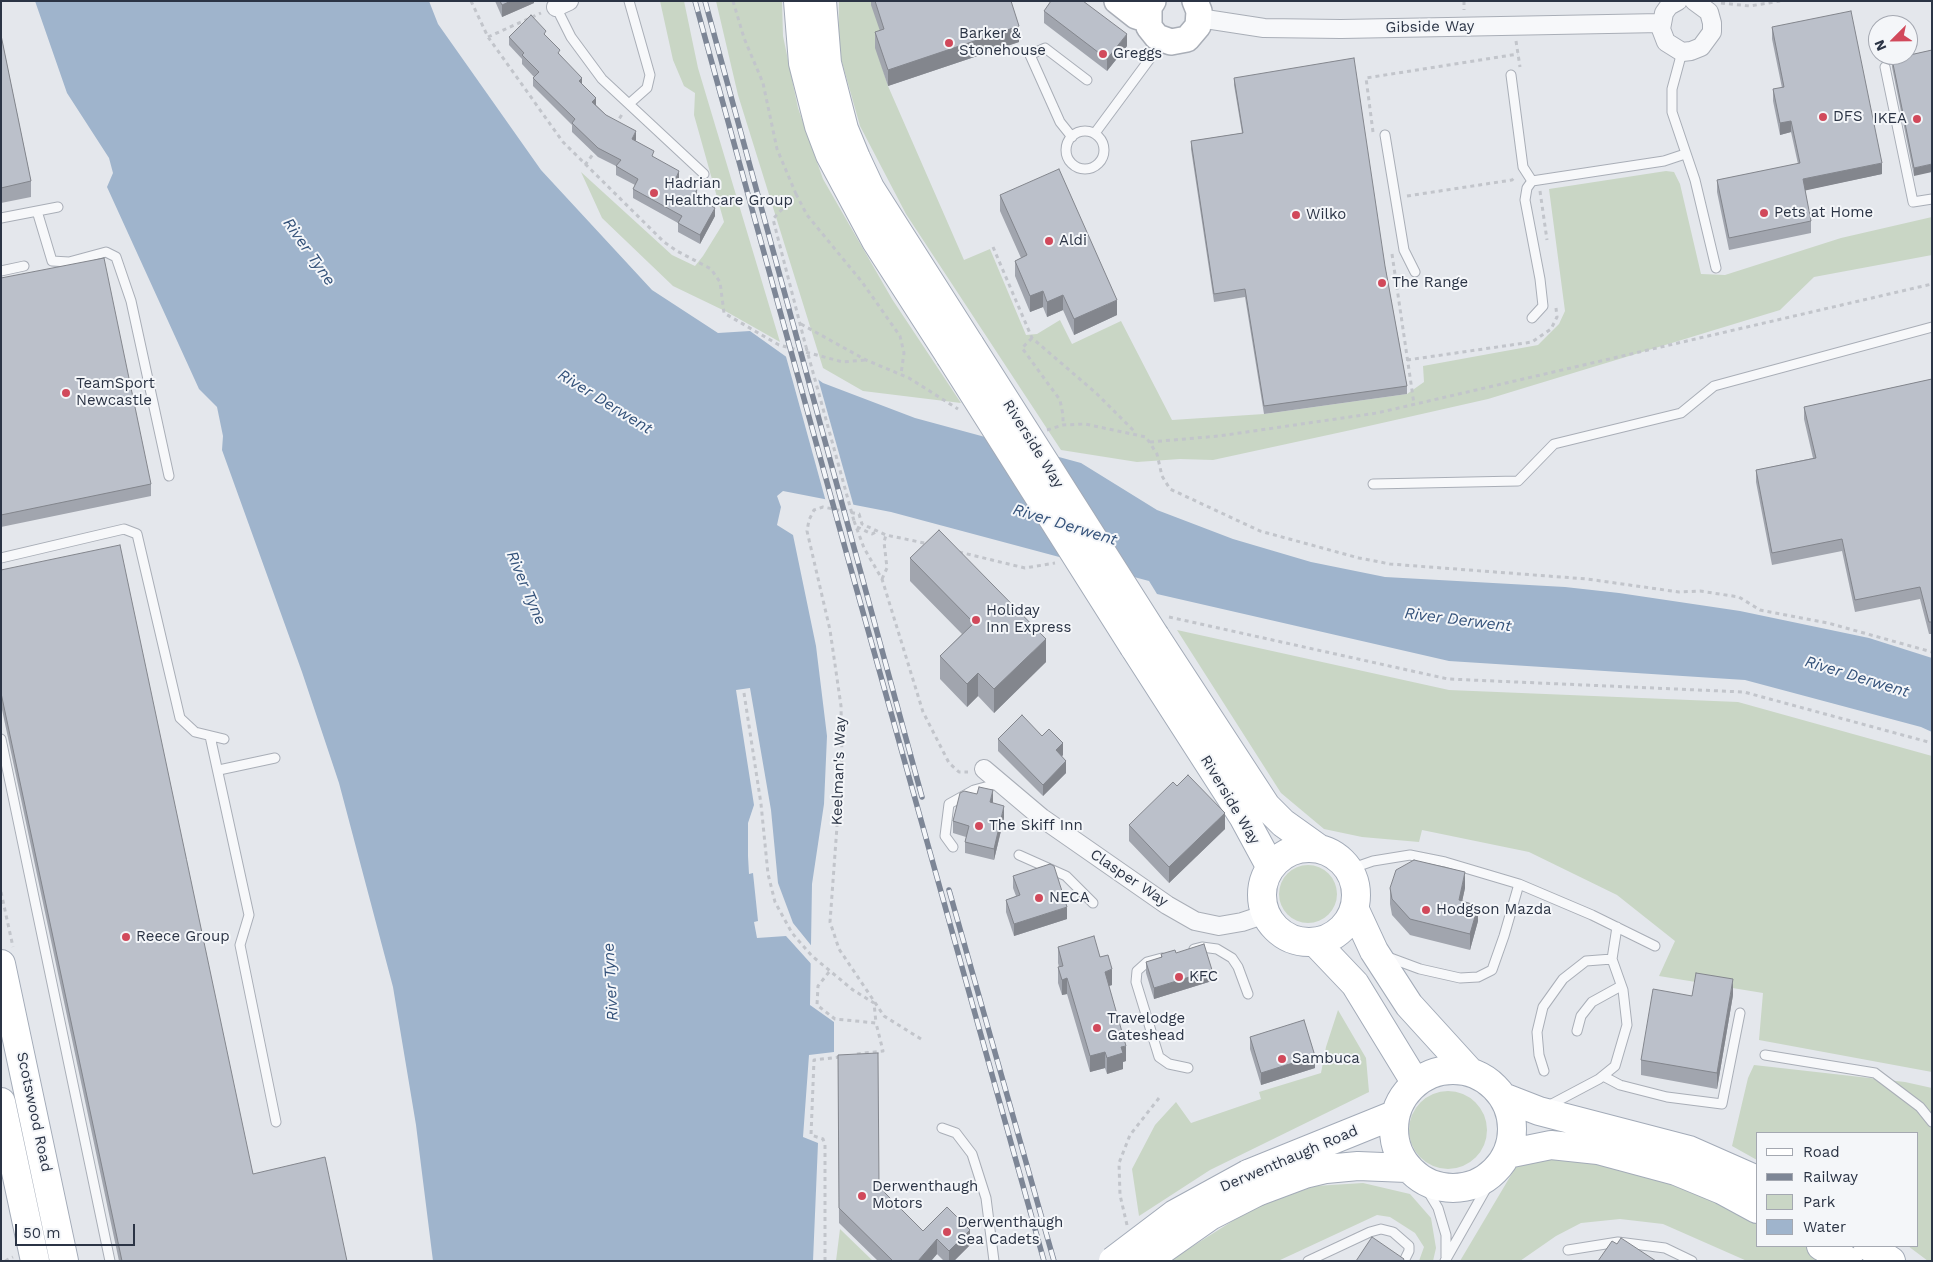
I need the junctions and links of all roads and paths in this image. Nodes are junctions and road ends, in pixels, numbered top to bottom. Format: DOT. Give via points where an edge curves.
graph roads {
  1 [pos="471,1"];
  2 [pos="629,1"];
  3 [pos="733,1"];
  4 [pos="798,1"];
  5 [pos="822,1"];
  6 [pos="1117,1"];
  7 [pos="1678,1"];
  8 [pos="1694,1"];
  9 [pos="1718,1"];
  10 [pos="1780,1"];
  11 [pos="559,3"];
  12 [pos="1197,9"];
  13 [pos="1150,11"];
  14 [pos="1661,23"];
  15 [pos="488,37"];
  16 [pos="1163,40"];
  17 [pos="1682,52"];
  18 [pos="1518,54"];
  19 [pos="1885,67"];
  20 [pos="1511,75"];
  21 [pos="1087,80"];
  22 [pos="630,103"];
  23 [pos="613,127"];
  24 [pos="1095,133"];
  25 [pos="1374,134"];
  26 [pos="1385,135"];
  27 [pos="1072,137"];
  28 [pos="602,142"];
  29 [pos="1685,154"];
  30 [pos="585,165"];
  31 [pos="1523,167"];
  32 [pos="704,174"];
  33 [pos="1532,181"];
  34 [pos="796,194"];
  35 [pos="1395,198"];
  36 [pos="1541,198"];
  37 [pos="1932,199"];
  38 [pos="58,207"];
  39 [pos="37,211"];
  40 [pos="1,218"];
  41 [pos="993,247"];
  42 [pos="1390,247"];
  43 [pos="1548,248"];
  44 [pos="24,266"];
  45 [pos="1716,268"];
  46 [pos="1,271"];
  47 [pos="1415,272"];
  48 [pos="1932,284"];
  49 [pos="1556,307"];
  50 [pos="1532,318"];
  51 [pos="801,324"];
  52 [pos="1932,326"];
  53 [pos="1032,338"];
  54 [pos="960,350"];
  55 [pos="1407,360"];
  56 [pos="901,374"];
  57 [pos="1414,404"];
  58 [pos="1063,425"];
  59 [pos="1136,433"];
  60 [pos="169,476"];
  61 [pos="1373,484"];
  62 [pos="856,526"];
  63 [pos="878,531"];
  64 [pos="886,536"];
  65 [pos="935,546"];
  66 [pos="953,550"];
  67 [pos="1,558"];
  68 [pos="1063,561"];
  69 [pos="882,579"];
  70 [pos="1151,633"];
  71 [pos="1932,652"];
  72 [pos="744,693"];
  73 [pos="210,736"];
  74 [pos="1,739"];
  75 [pos="224,739"];
  76 [pos="1932,743"];
  77 [pos="275,758"];
  78 [pos="984,769"];
  79 [pos="219,770"];
  80 [pos="1000,783"];
  81 [pos="953,847"];
  82 [pos="1318,848"];
  83 [pos="1020,854"];
  84 [pos="1270,866"];
  85 [pos="1350,869"];
  86 [pos="1519,884"];
  87 [pos="1093,903"];
  88 [pos="1355,910"];
  89 [pos="1266,914"];
  90 [pos="1617,927"];
  91 [pos="1315,942"];
  92 [pos="1655,946"];
  93 [pos="1374,951"];
  94 [pos="1612,959"];
  95 [pos="1,964"];
  96 [pos="829,972"];
  97 [pos="1621,986"];
  98 [pos="1248,994"];
  99 [pos="874,1003"];
  100 [pos="1740,1013"];
  101 [pos="876,1023"];
  102 [pos="1577,1031"];
  103 [pos="922,1039"];
  104 [pos="853,1055"];
  105 [pos="1765,1055"];
  106 [pos="844,1056"];
  107 [pos="1188,1068"];
  108 [pos="1544,1071"];
  109 [pos="1470,1072"];
  110 [pos="1601,1078"];
  111 [pos="1415,1082"];
  112 [pos="1503,1097"];
  113 [pos="1159,1098"];
  114 [pos="1,1102"];
  115 [pos="1539,1111"];
  116 [pos="1394,1115"];
  117 [pos="276,1122"];
  118 [pos="1932,1122"];
  119 [pos="942,1128"];
  120 [pos="1501,1162"];
  121 [pos="1414,1174"];
  122 [pos="1756,1180"];
  123 [pos="1252,1183"];
  124 [pos="1756,1208"];
  125 [pos="1127,1228"];
  126 [pos="1824,1247"];
  127 [pos="1870,1247"];
  128 [pos="1568,1250"];
  129 [pos="1445,1260"];
  130 [pos="35,1261"];
  131 [pos="64,1261"];
  132 [pos="110,1261"];
  133 [pos="825,1261"];
  134 [pos="994,1261"];
  135 [pos="1113,1261"];
  136 [pos="1146,1261"];
  137 [pos="1308,1261"];
  138 [pos="1404,1261"];
  139 [pos="1692,1261"];
  140 [pos="1848,1261"];
  141 [pos="1892,1261"];
  1 -- 15 [label="path"];
  2 -- 22 [label="lane" via="650,75 647,88"];
  3 -- 34 [label="path" via="763,83 776,148"];
  4 -- 54 [label="main road, Riverside Way" via="805,71 830,156 876,241"];
  5 -- 54 [label="main road, Riverside Way" via="827,63 844,129 870,188"];
  6 -- 13 [label="street" via="1136,16"];
  7 -- 14 [label="street" via="1669,6"];
  8 -- 17 [label="street" via="1708,12 1712,32 1702,47"];
  9 -- 10 [label="path" via="1750,6"];
  11 -- 15 [label="path"];
  11 -- 22 [label="lane" via="571,37 602,79"];
  12 -- 14 [label="street, Gibside Way" via="1264,28"];
  12 -- 16 [label="street, Gibside Way" via="1194,33 1179,42"];
  13 -- 16 [label="street" via="1153,32"];
  14 -- 17 [label="street" via="1666,42"];
  15 -- 30 [label="path" via="563,142"];
  16 -- 24 [label="lane"];
  17 -- 29 [label="lane" via="1672,89 1672,112"];
  18 -- 25 [label="path" via="1366,78"];
  19 -- 37 [label="lane" via="1913,202"];
  20 -- 31 [label="lane"];
  21 -- 27 [label="lane" via="1045,48 1030,55 1060,122"];
  22 -- 23 [label="path"];
  22 -- 32 [label="lane"];
  24 -- 27 [label="lane" via="1080,131"];
  24 -- 27 [label="lane" via="1102,140 1103,155 1096,165 1086,168 1074,165 1069,158 1067,145"];
  26 -- 35 [label="lane"];
  28 -- 30 [label="path"];
  29 -- 33 [label="lane" via="1664,161"];
  29 -- 45 [label="lane" via="1702,203"];
  30 -- 51 [label="path" via="664,242 711,269 720,282 724,313 779,345 843,362 866,360"];
  31 -- 33 [label="lane"];
  31 -- 35 [label="path" via="1512,180"];
  33 -- 50 [label="lane" via="1525,200 1543,306"];
  34 -- 51 [label="path" via="773,219"];
  34 -- 56 [label="path" via="900,336 904,353"];
  35 -- 47 [label="lane" via="1404,250"];
  36 -- 43 [label="path"];
  38 -- 39 [label="lane"];
  39 -- 40 [label="lane"];
  39 -- 60 [label="lane" via="52,261 69,262 106,252 116,257 131,302"];
  41 -- 53 [label="path"];
  42 -- 55 [label="path"];
  44 -- 46 [label="lane"];
  48 -- 57 [label="path"];
  49 -- 55 [label="path" via="1557,317 1551,330 1532,342"];
  51 -- 62 [label="path, bridge"];
  52 -- 61 [label="lane" via="1714,386 1681,413 1554,444 1518,481"];
  53 -- 58 [label="path" via="1022,348 1060,400"];
  53 -- 59 [label="path" via="1096,393"];
  54 -- 70 [label="main road, Riverside Way, bridge"];
  55 -- 57 [label="path"];
  57 -- 71 [label="path" via="1377,413 1219,436 1150,442 1170,489 1260,531 1314,546 1390,564 1587,579 1739,597 1760,610 1837,625"];
  62 -- 63 [label="path" via="872,534"];
  62 -- 69 [label="path" via="864,548"];
  63 -- 64 [label="path, Keelman's Way"];
  63 -- 99 [label="path, Keelman's Way" via="862,524 859,514 822,507 814,510 807,531 830,630 841,706 842,758 830,922 838,948"];
  64 -- 65 [label="path" via="909,538"];
  64 -- 69 [label="path" via="887,568"];
  66 -- 68 [label="path" via="1025,568"];
  67 -- 73 [label="lane" via="124,529 137,534 180,718 195,732"];
  69 -- 78 [label="path" via="923,712 949,764 959,772"];
  70 -- 76 [label="path" via="1448,679 1744,692"];
  70 -- 82 [label="main road, Riverside Way" via="1266,806 1283,823"];
  70 -- 84 [label="main road, Riverside Way"];
  72 -- 96 [label="path" via="768,874 775,902 792,933"];
  73 -- 75 [label="lane"];
  73 -- 79 [label="lane"];
  74 -- 132 [label="lane"];
  77 -- 79 [label="lane"];
  78 -- 80 [label="street, Clasper Way"];
  79 -- 117 [label="lane" via="249,914 240,945"];
  80 -- 81 [label="lane" via="974,790 949,804 945,836"];
  80 -- 89 [label="street, Clasper Way" via="1042,818 1195,921 1219,926"];
  82 -- 84 [label="main road" via="1300,848 1283,855"];
  82 -- 85 [label="main road" via="1334,855"];
  83 -- 87 [label="lane" via="1066,876"];
  84 -- 89 [label="main road" via="1262,890"];
  85 -- 86 [label="lane" via="1410,855"];
  85 -- 88 [label="main road" via="1356,893"];
  86 -- 90 [label="lane"];
  86 -- 93 [label="lane" via="1492,970 1478,977 1460,978 1420,969"];
  88 -- 91 [label="main road" via="1332,937"];
  88 -- 93 [label="main road"];
  89 -- 91 [label="main road" via="1282,933 1299,941"];
  90 -- 92 [label="lane"];
  90 -- 94 [label="lane"];
  91 -- 111 [label="main road" via="1355,984"];
  93 -- 109 [label="main road" via="1409,1005"];
  94 -- 97 [label="lane"];
  94 -- 108 [label="lane" via="1586,961 1563,979 1543,1007 1536,1032"];
  95 -- 131 [label="main road, Scotswood Road"];
  96 -- 99 [label="path"];
  96 -- 101 [label="path" via="818,986 817,1005 835,1019"];
  97 -- 102 [label="lane" via="1592,1002 1581,1016"];
  97 -- 110 [label="lane" via="1627,1025 1615,1066"];
  98 -- 107 [label="lane" via="1232,958 1217,949 1202,947 1179,953 1147,962 1137,971 1136,982 1159,1057 1169,1064"];
  99 -- 101 [label="path"];
  99 -- 103 [label="path, Keelman's Way" via="884,1016"];
  100 -- 110 [label="lane" via="1722,1104 1667,1096"];
  101 -- 104 [label="path" via="883,1051"];
  105 -- 118 [label="lane" via="1875,1073 1920,1107"];
  106 -- 133 [label="path" via="814,1060 811,1135 823,1139 825,1145"];
  109 -- 111 [label="main road" via="1455,1069 1434,1072"];
  109 -- 112 [label="main road" via="1488,1081"];
  110 -- 115 [label="lane"];
  111 -- 116 [label="main road" via="1398,1103"];
  112 -- 115 [label="main road"];
  112 -- 120 [label="main road" via="1513,1132"];
  113 -- 125 [label="path" via="1130,1135 1119,1163 1120,1195"];
  114 -- 130 [label="main road, Scotswood Road"];
  115 -- 122 [label="main road" via="1689,1150"];
  116 -- 121 [label="main road" via="1395,1135"];
  116 -- 123 [label="main road, Derwenthaugh Road"];
  119 -- 134 [label="lane" via="956,1133 972,1154 986,1198"];
  120 -- 121 [label="main road" via="1481,1182 1461,1189 1440,1188"];
  120 -- 124 [label="main road" via="1551,1145 1598,1150 1676,1170"];
  120 -- 129 [label="lane"];
  121 -- 123 [label="main road" via="1358,1166"];
  121 -- 129 [label="lane" via="1438,1208 1446,1235"];
  123 -- 135 [label="main road, Derwenthaugh Road, bridge" via="1175,1214"];
  123 -- 136 [label="main road, bridge"];
  126 -- 140 [label="main road"];
  127 -- 141 [label="main road"];
  128 -- 139 [label="lane" via="1618,1242 1665,1248"];
  137 -- 138 [label="lane" via="1382,1229 1393,1232 1409,1246"];
}
